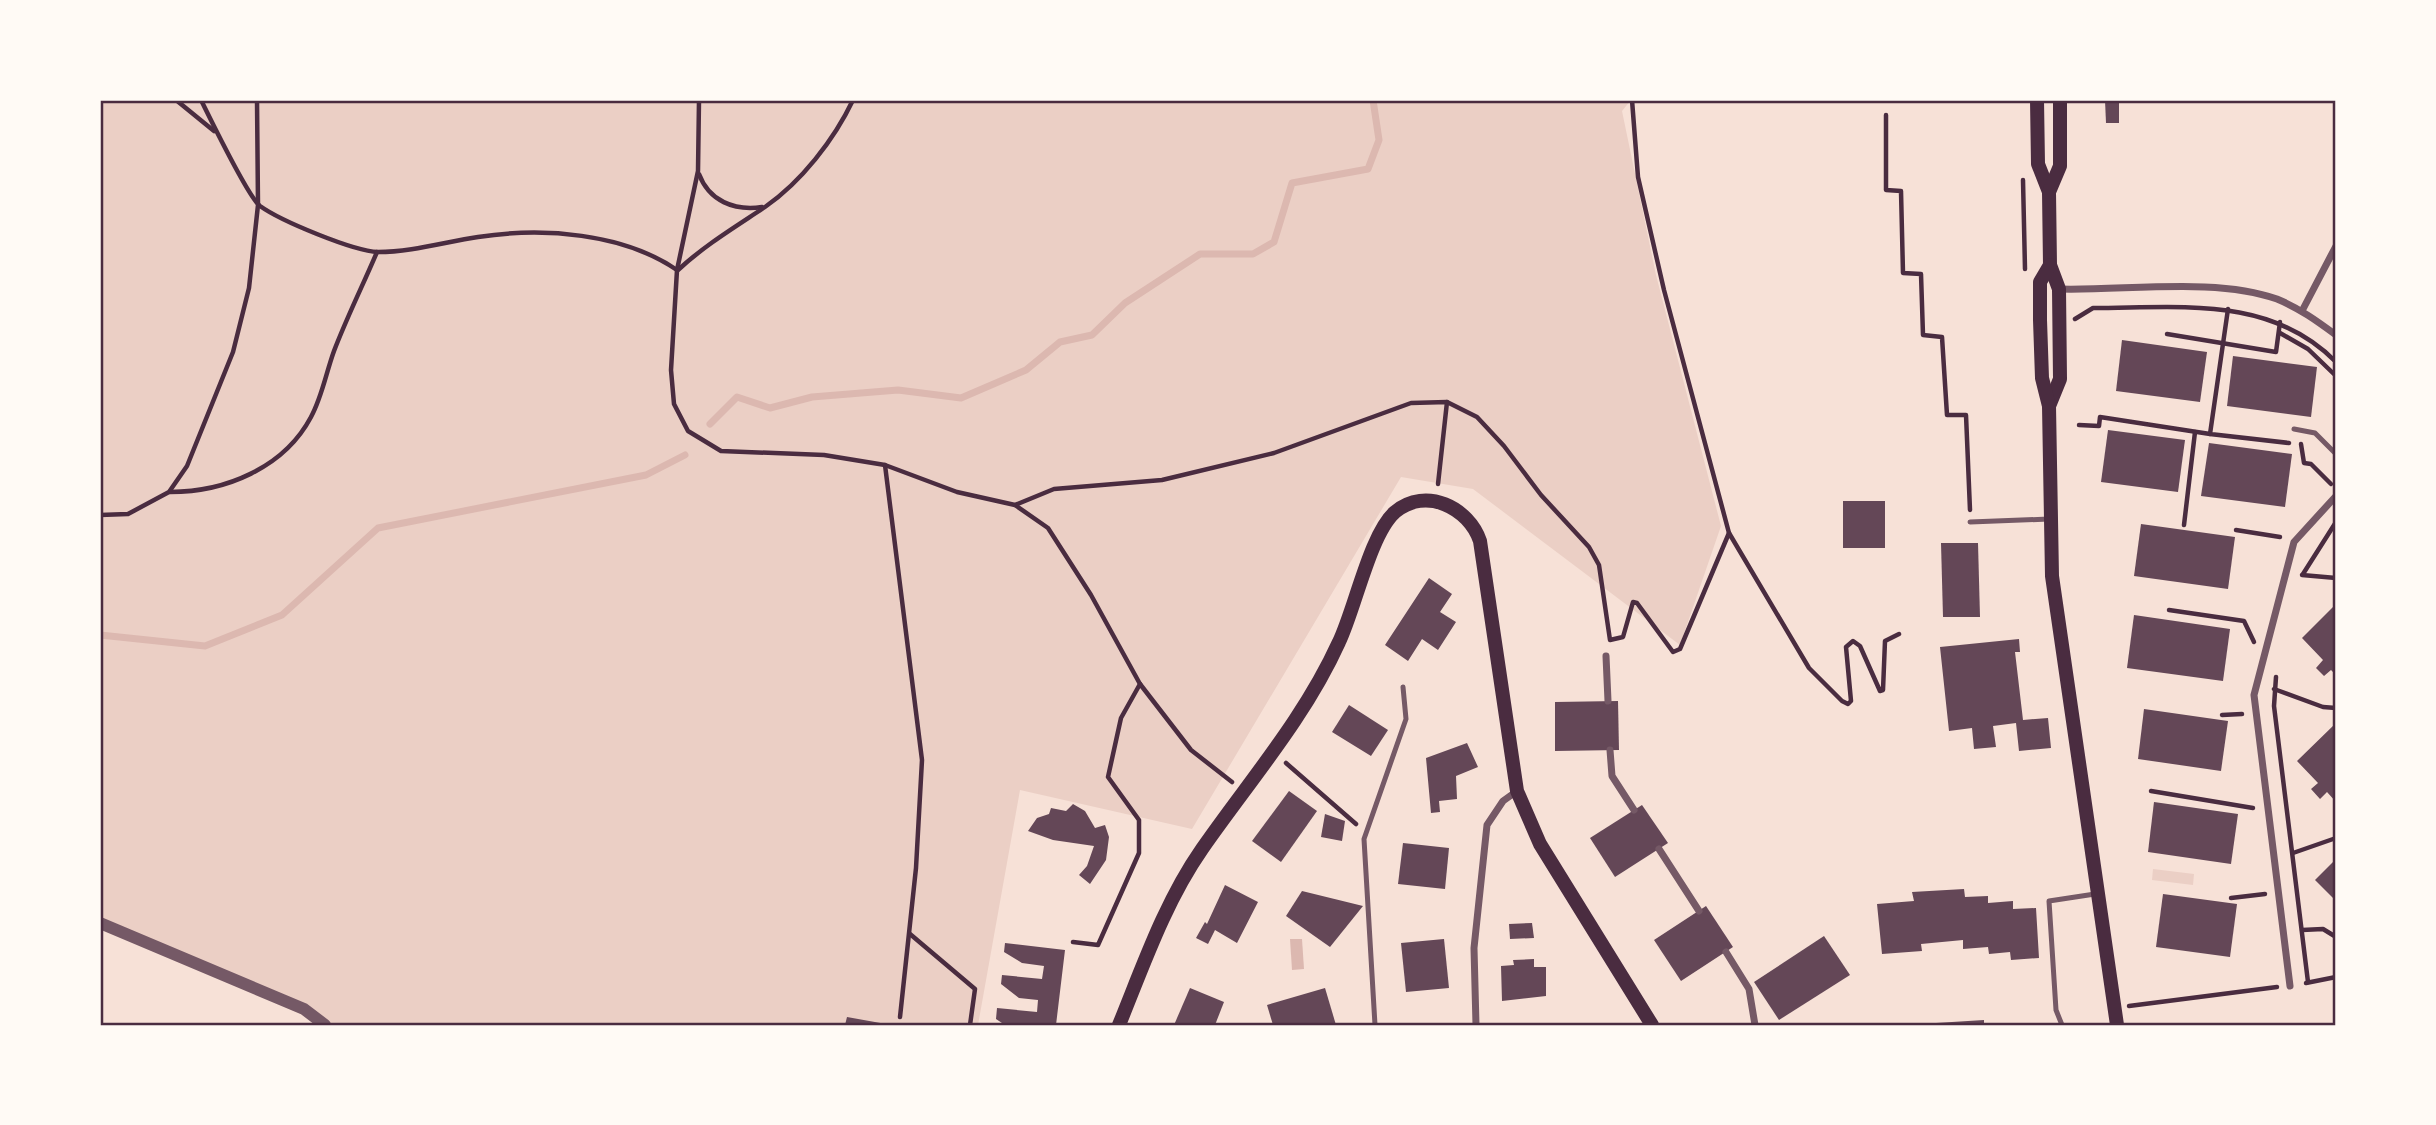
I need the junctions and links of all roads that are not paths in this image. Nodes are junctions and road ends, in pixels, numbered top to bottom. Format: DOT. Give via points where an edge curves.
graph roads {
  1 [pos="2037,100"];
  2 [pos="2060,100"];
  3 [pos="2049,191"];
  4 [pos="2336,246"];
  5 [pos="2050,265"];
  6 [pos="2059,289"];
  7 [pos="2302,311"];
  8 [pos="2336,335"];
  9 [pos="2049,406"];
  10 [pos="2294,429"];
  11 [pos="2336,454"];
  12 [pos="2336,496"];
  13 [pos="2049,519"];
  14 [pos="1970,522"];
  15 [pos="1606,656"];
  16 [pos="1403,687"];
  17 [pos="1608,701"];
  18 [pos="1610,750"];
  19 [pos="1517,791"];
  20 [pos="1634,810"];
  21 [pos="1659,849"];
  22 [pos="2098,894"];
  23 [pos="1699,911"];
  24 [pos="100,923"];
  25 [pos="1726,952"];
  26 [pos="2290,986"];
  27 [pos="325,1025"];
  28 [pos="1119,1025"];
  29 [pos="1376,1025"];
  30 [pos="1476,1025"];
  31 [pos="1652,1025"];
  32 [pos="1755,1025"];
  33 [pos="2062,1025"];
  34 [pos="2117,1025"];
  1 -- 3 [label="main road" via="2038,164"];
  2 -- 3 [label="main road" via="2060,166"];
  3 -- 5 [label="main road"];
  4 -- 7 [label="street"];
  5 -- 6 [label="main road"];
  5 -- 9 [label="main road" via="2040,282 2042,378"];
  6 -- 7 [label="street" via="2216,288 2247,291"];
  6 -- 9 [label="main road" via="2060,379"];
  7 -- 8 [label="street"];
  9 -- 13 [label="main road"];
  10 -- 11 [label="lane" via="2315,433"];
  12 -- 26 [label="street" via="2294,542 2254,695"];
  13 -- 14 [label="lane"];
  13 -- 22 [label="main road" via="2058,628"];
  15 -- 17 [label="street"];
  16 -- 29 [label="lane" via="1406,719 1366,834"];
  18 -- 20 [label="street" via="1612,776"];
  19 -- 28 [label="main road" via="1480,541 1471,521 1450,505 1436,501 1411,504 1397,510 1383,528 1350,618 1320,682 1275,754 1184,877"];
  19 -- 30 [label="street" via="1503,801 1487,825 1474,948"];
  19 -- 31 [label="main road" via="1540,844"];
  21 -- 23 [label="street"];
  22 -- 33 [label="lane" via="2049,901 2056,1010"];
  22 -- 34 [label="main road"];
  24 -- 27 [label="street" via="304,1010"];
  25 -- 32 [label="street" via="1749,989"];
}
